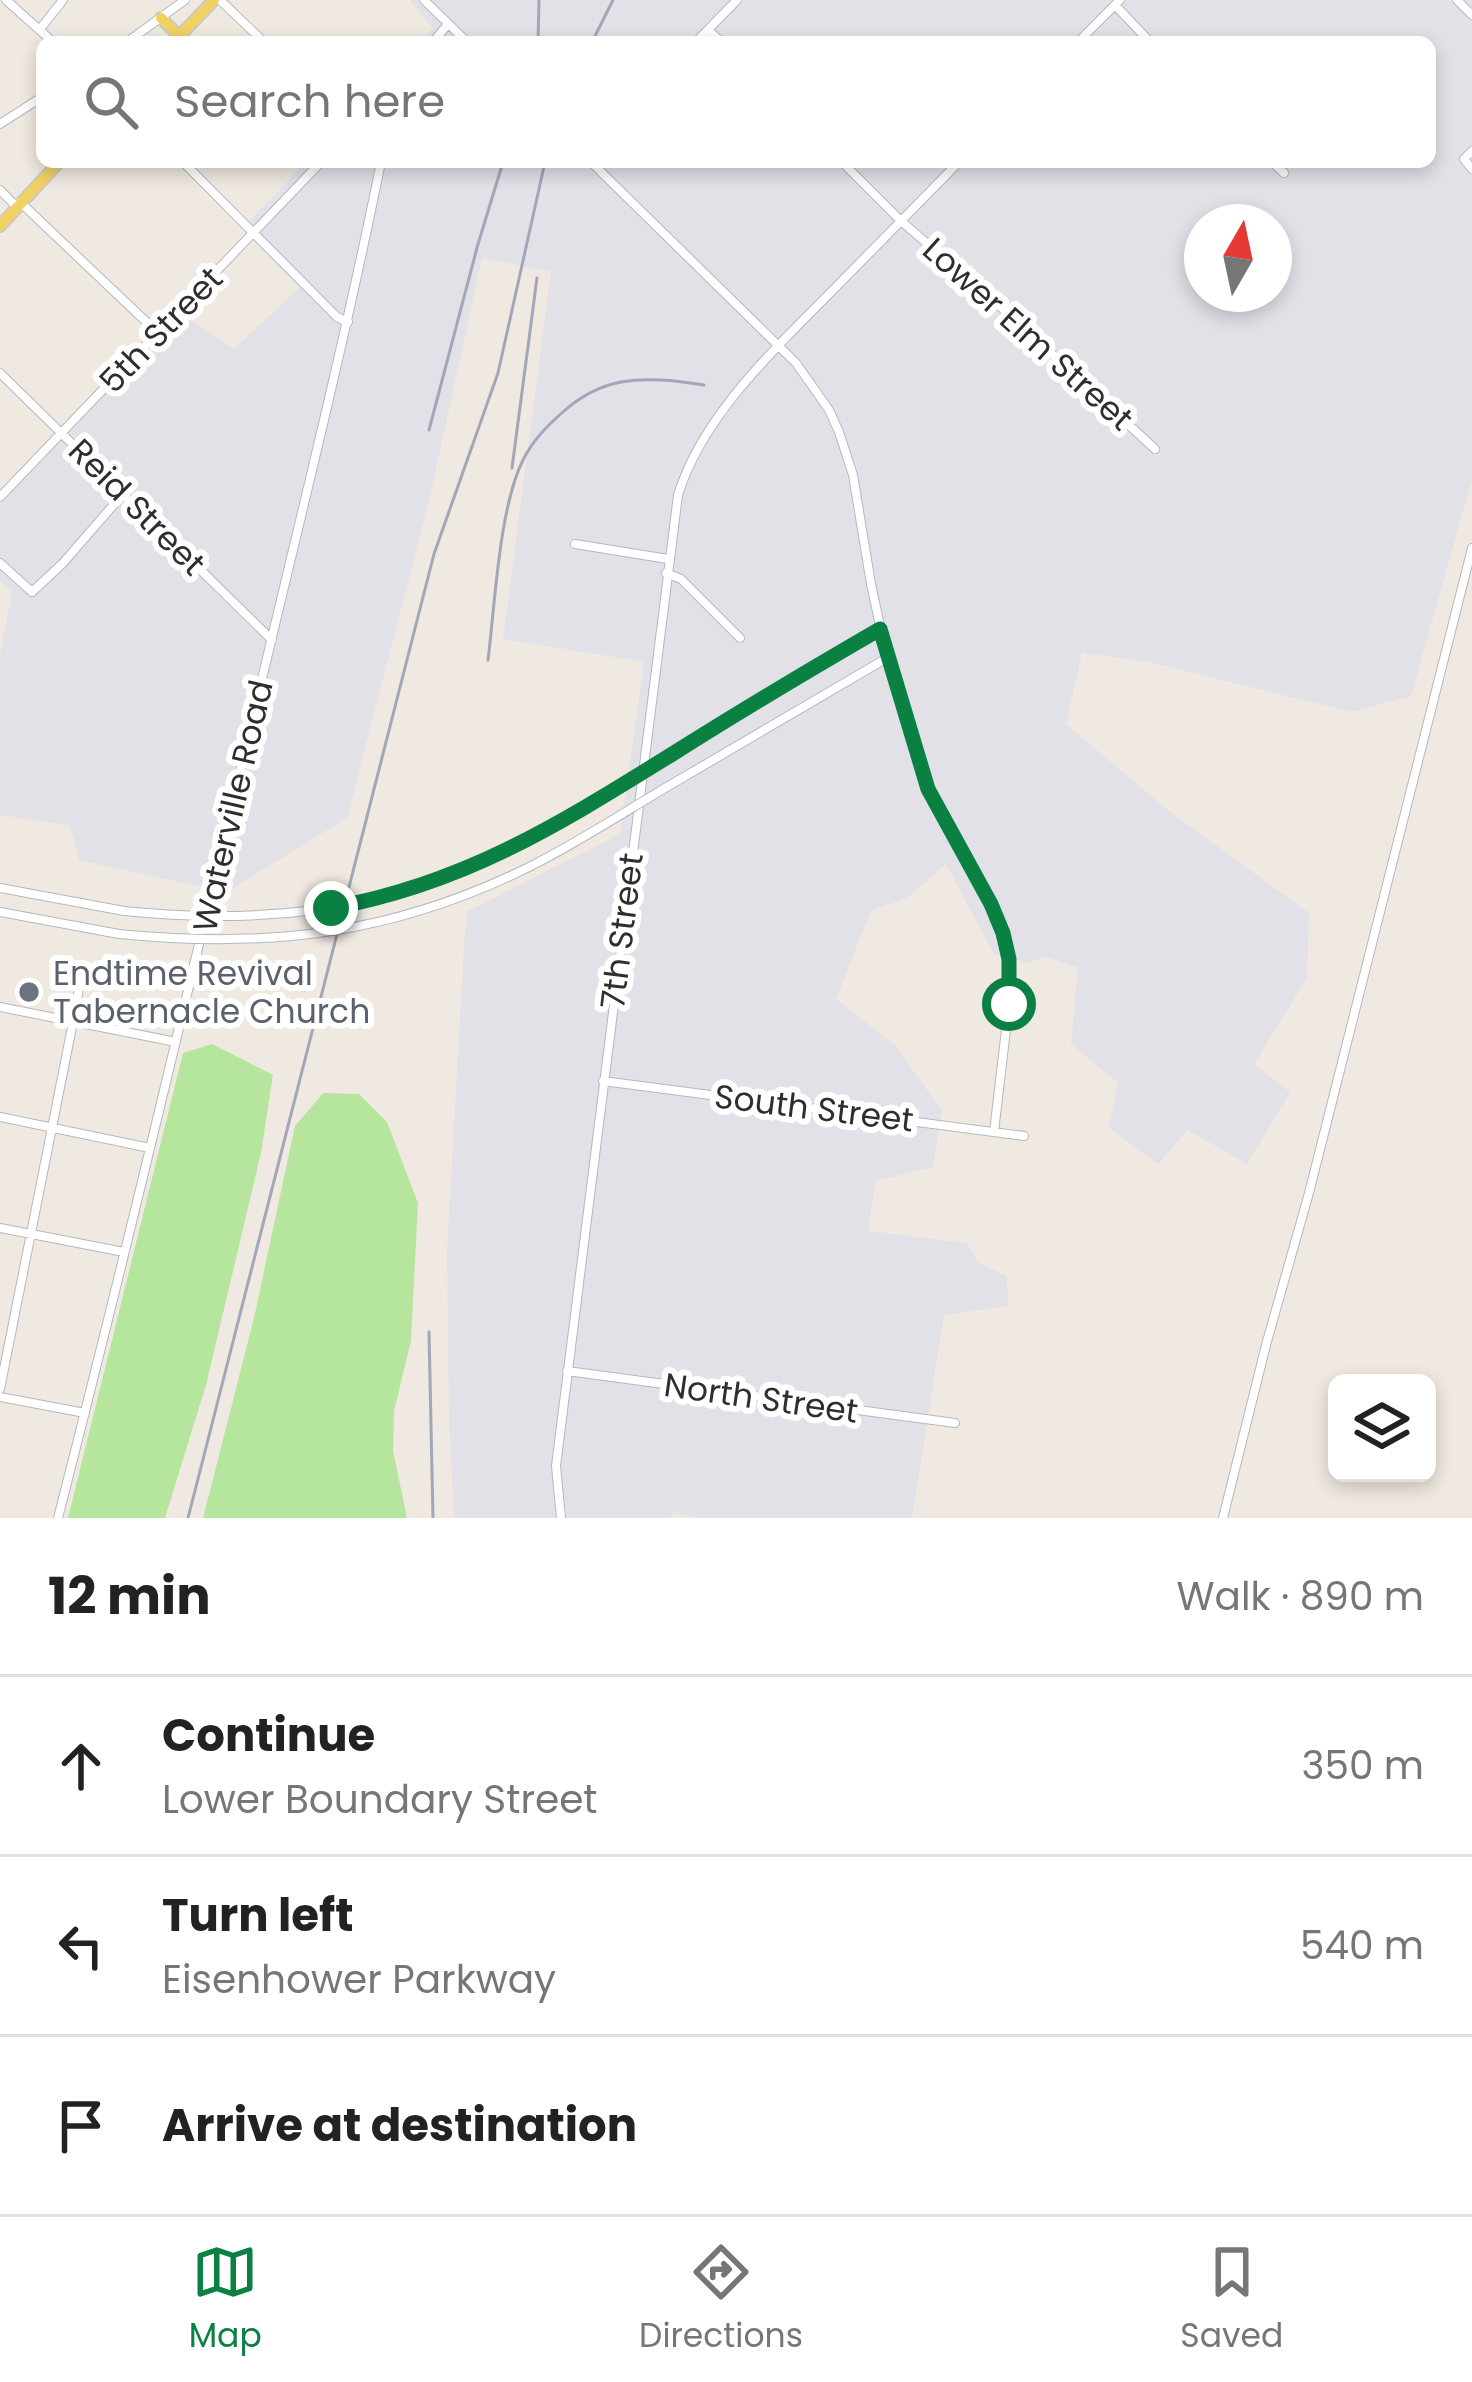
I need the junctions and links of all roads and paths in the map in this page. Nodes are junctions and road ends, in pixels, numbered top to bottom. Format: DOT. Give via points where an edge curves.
graph roads {
  1 [pos="6,0"];
  2 [pos="63,0"];
  3 [pos="185,0"];
  4 [pos="217,0"];
  5 [pos="424,0"];
  6 [pos="737,0"];
  7 [pos="1457,0"];
  8 [pos="1117,3"];
  9 [pos="1472,15"];
  10 [pos="161,18"];
  11 [pos="448,24"];
  12 [pos="40,29"];
  13 [pos="708,30"];
  14 [pos="47,36"];
  15 [pos="136,36"];
  16 [pos="174,36"];
  17 [pos="179,36"];
  18 [pos="257,36"];
  19 [pos="438,36"];
  20 [pos="461,36"];
  21 [pos="702,36"];
  22 [pos="714,36"];
  23 [pos="1084,36"];
  24 [pos="1145,36"];
  25 [pos="36,102"];
  26 [pos="0,124"];
  27 [pos="1472,151"];
  28 [pos="53,168"];
  29 [pos="189,168"];
  30 [pos="315,168"];
  31 [pos="380,168"];
  32 [pos="597,168"];
  33 [pos="848,168"];
  34 [pos="953,168"];
  35 [pos="1279,168"];
  36 [pos="1472,169"];
  37 [pos="1284,173"];
  38 [pos="0,190"];
  39 [pos="18,204"];
  40 [pos="902,220"];
  41 [pos="0,226"];
  42 [pos="255,232"];
  43 [pos="348,322"];
  44 [pos="158,333"];
  45 [pos="779,344"];
  46 [pos="0,374"];
  47 [pos="62,433"];
  48 [pos="1154,448"];
  49 [pos="123,494"];
  50 [pos="0,497"];
  51 [pos="575,544"];
  52 [pos="1472,548"];
  53 [pos="668,559"];
  54 [pos="0,563"];
  55 [pos="666,573"];
  56 [pos="880,629"];
  57 [pos="740,638"];
  58 [pos="273,641"];
  59 [pos="887,658"];
  60 [pos="0,888"];
  61 [pos="0,912"];
  62 [pos="79,969"];
  63 [pos="0,1007"];
  64 [pos="74,1022"];
  65 [pos="176,1042"];
  66 [pos="603,1081"];
  67 [pos="0,1117"];
  68 [pos="51,1127"];
  69 [pos="994,1132"];
  70 [pos="1024,1136"];
  71 [pos="150,1148"];
  72 [pos="0,1228"];
  73 [pos="30,1234"];
  74 [pos="124,1252"];
  75 [pos="567,1371"];
  76 [pos="0,1393"];
  77 [pos="85,1413"];
  78 [pos="955,1423"];
  79 [pos="58,1518"];
  80 [pos="561,1518"];
  81 [pos="1223,1518"];
  1 -- 12 [label="street"];
  2 -- 12 [label="street"];
  3 -- 10 [label="street"];
  4 -- 17 [label="main road"];
  4 -- 18 [label="street"];
  5 -- 11 [label="street"];
  6 -- 13 [label="street"];
  7 -- 9 [label="street"];
  8 -- 23 [label="street"];
  8 -- 24 [label="street"];
  10 -- 15 [label="street"];
  10 -- 16 [label="main road"];
  11 -- 19 [label="street"];
  11 -- 20 [label="street"];
  12 -- 14 [label="street"];
  13 -- 21 [label="street"];
  13 -- 22 [label="street"];
  25 -- 26 [label="street"];
  27 -- 36 [label="street" via="1464,159"];
  28 -- 39 [label="main road"];
  29 -- 42 [label="street"];
  30 -- 42 [label="street, 5th Street"];
  31 -- 43 [label="street, Waterville Road"];
  32 -- 45 [label="street"];
  33 -- 40 [label="street, Lower Elm Street"];
  34 -- 40 [label="street, 7th Street"];
  35 -- 37 [label="street"];
  38 -- 39 [label="street"];
  39 -- 41 [label="main road"];
  39 -- 44 [label="street"];
  40 -- 45 [label="street, 7th Street"];
  40 -- 48 [label="street, Lower Elm Street"];
  42 -- 43 [label="street"];
  42 -- 44 [label="street, 5th Street"];
  43 -- 58 [label="street, Waterville Road"];
  44 -- 47 [label="street, 5th Street"];
  45 -- 53 [label="street, 7th Street" via="691,460"];
  45 -- 56 [label="street" via="830,410 848,455"];
  46 -- 47 [label="street, Reid Street"];
  47 -- 49 [label="street, Reid Street"];
  47 -- 50 [label="street, 5th Street"];
  49 -- 54 [label="street" via="32,592"];
  49 -- 58 [label="street, Reid Street"];
  51 -- 53 [label="street"];
  52 -- 81 [label="street"];
  53 -- 55 [label="street, 7th Street"];
  55 -- 57 [label="street"];
  55 -- 66 [label="street, 7th Street"];
  56 -- 59 [label="street"];
  56 -- 60 [label="street, bridge" via="535,838 397,893 256,917 124,911"];
  58 -- 65 [label="street, Waterville Road"];
  59 -- 61 [label="street, bridge" via="538,863 402,917 263,940 174,940"];
  59 -- 69 [label="street" via="928,789 991,904 1009,959"];
  62 -- 64 [label="street"];
  63 -- 64 [label="street"];
  64 -- 65 [label="street"];
  64 -- 68 [label="street"];
  65 -- 71 [label="street, Waterville Road"];
  66 -- 69 [label="street, South Street"];
  66 -- 75 [label="street, 7th Street"];
  67 -- 68 [label="street"];
  68 -- 71 [label="street"];
  68 -- 73 [label="street"];
  69 -- 70 [label="street, South Street"];
  71 -- 74 [label="street, Waterville Road"];
  72 -- 73 [label="street"];
  73 -- 74 [label="street"];
  73 -- 76 [label="street"];
  74 -- 77 [label="street, Waterville Road"];
  75 -- 78 [label="street, North Street"];
  75 -- 80 [label="street, 7th Street" via="556,1466"];
  76 -- 77 [label="street"];
  77 -- 79 [label="street, Waterville Road"];
}
